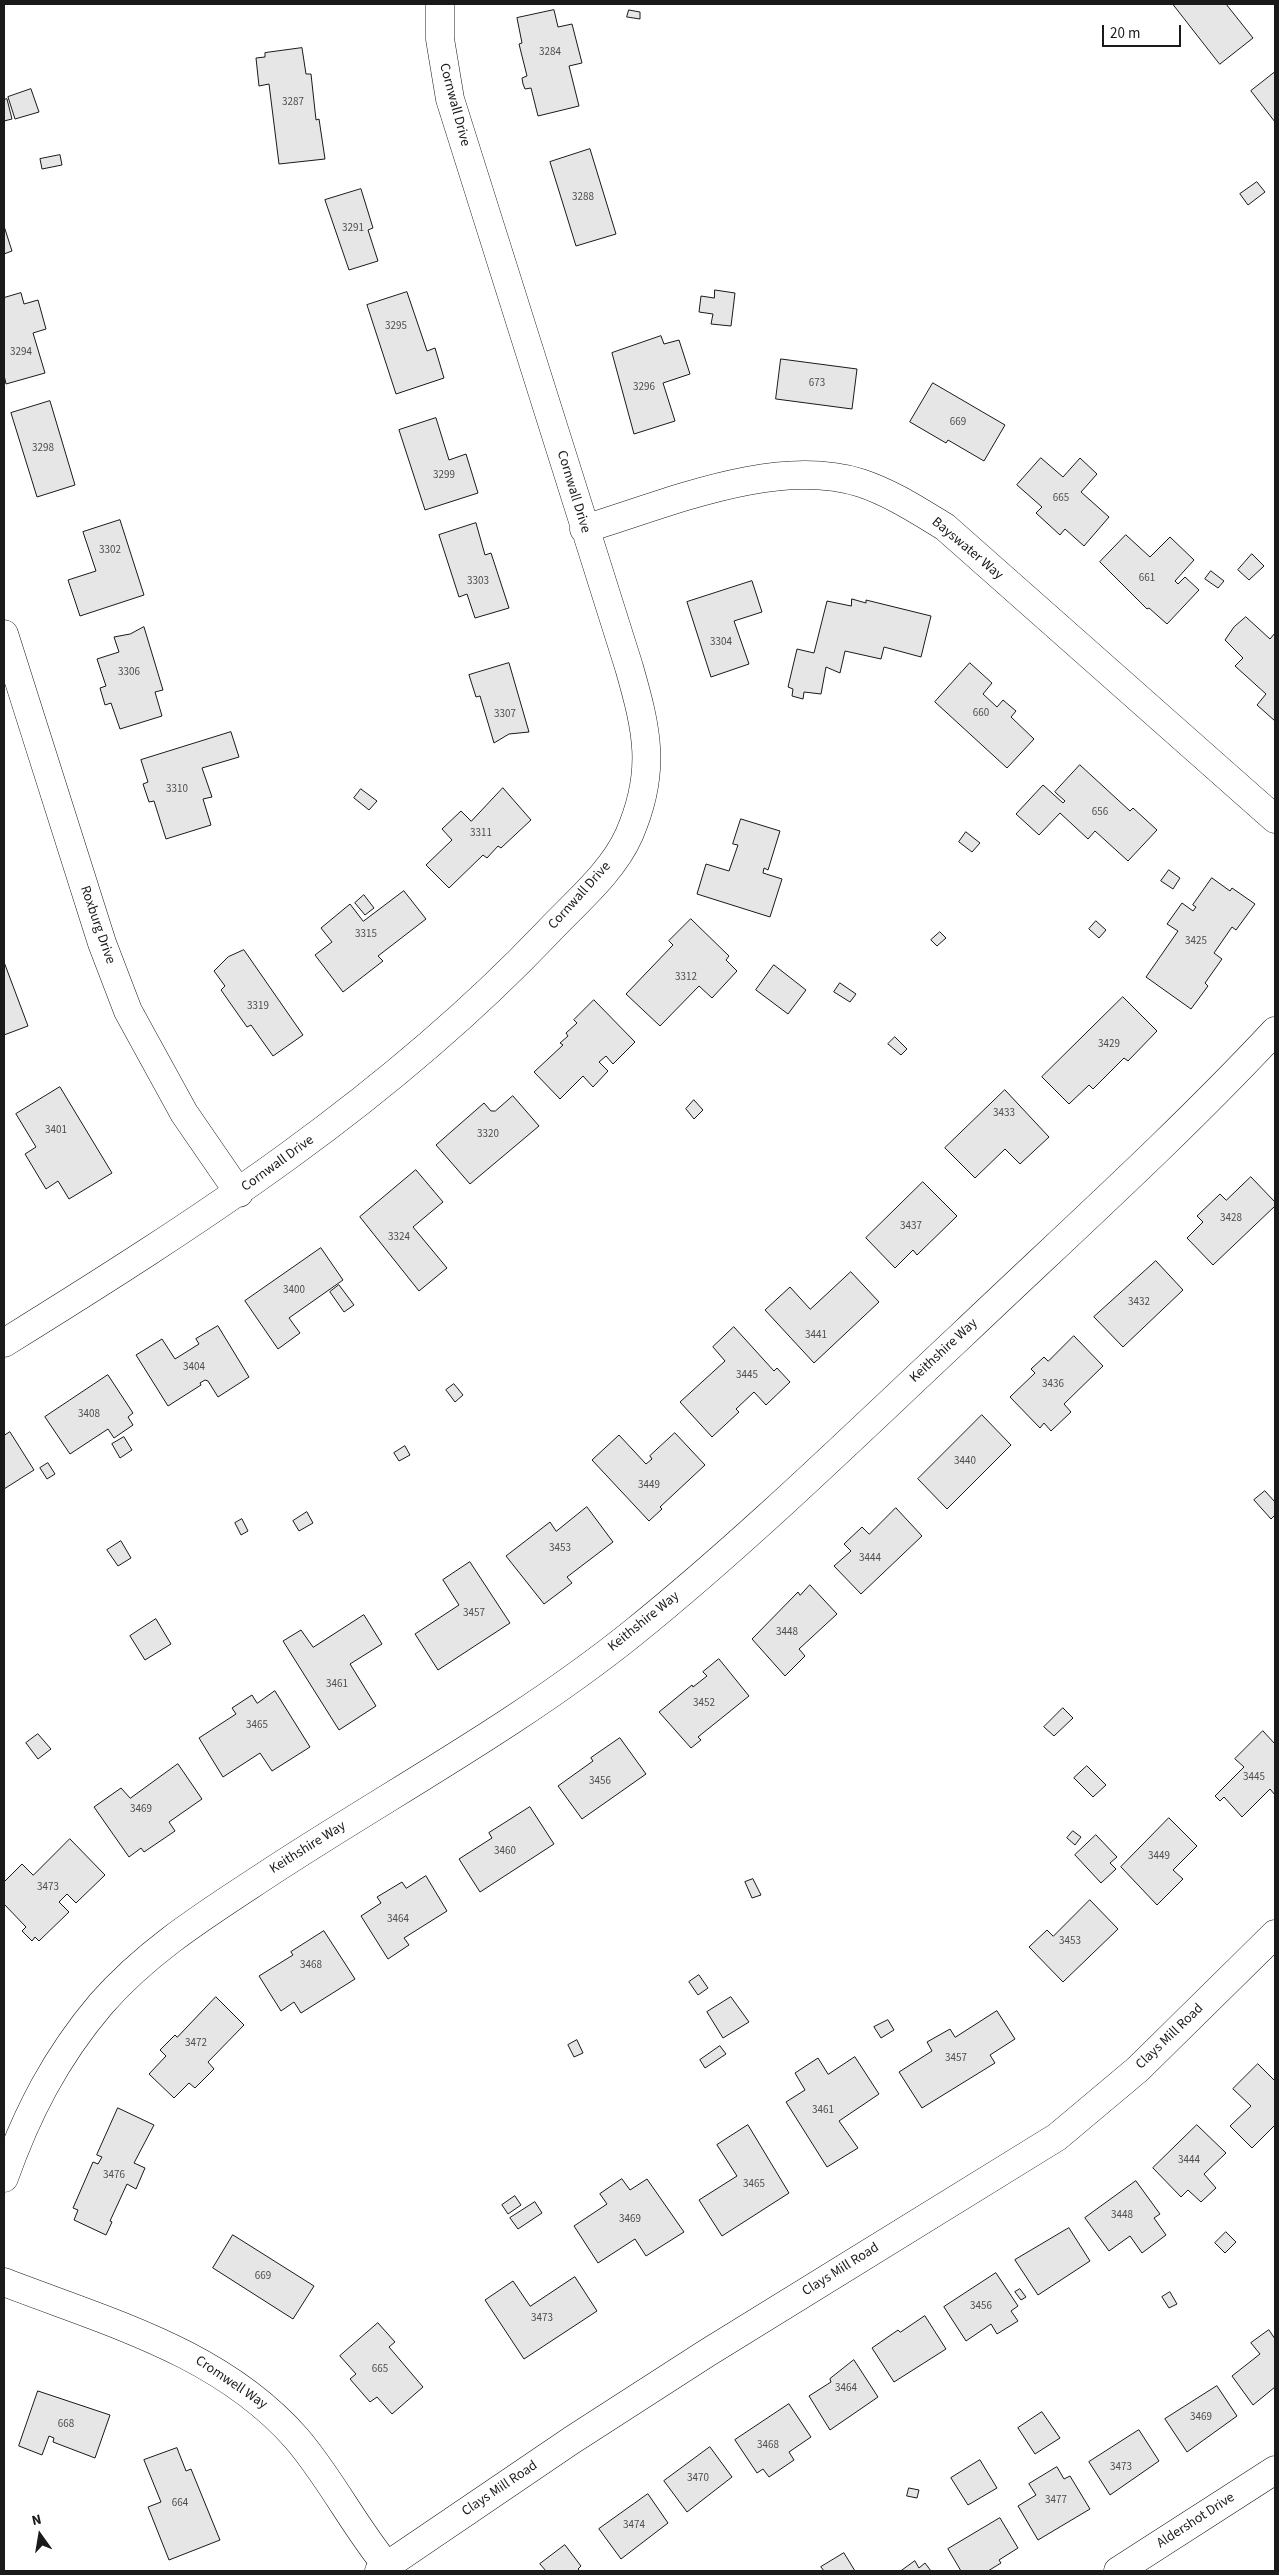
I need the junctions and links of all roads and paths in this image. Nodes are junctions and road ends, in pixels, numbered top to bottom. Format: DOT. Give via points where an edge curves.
graph roads {
  1 [pos="440,4"];
  2 [pos="584,529"];
  3 [pos="4,634"];
  4 [pos="1275,819"];
  5 [pos="1275,1031"];
  6 [pos="239,1193"];
  7 [pos="4,1344"];
  8 [pos="1275,1934"];
  9 [pos="4,2178"];
  10 [pos="4,2282"];
  11 [pos="1275,2470"];
  12 [pos="385,2569"];
  13 [pos="1118,2571"];
  1 -- 2 [label="street, Cornwall Drive" via="440,40 450,99"];
  2 -- 4 [label="street, Bayswater Way" via="727,485 795,476 824,476 860,483 900,499 944,526"];
  2 -- 6 [label="street, Cornwall Drive" via="629,667 646,738 646,774 628,837 606,870 508,974 439,1038 357,1106"];
  3 -- 6 [label="street, Roxburg Drive" via="102,943 128,1011 184,1113"];
  5 -- 9 [label="street, Keithshire Way" via="1104,1200 754,1530 632,1633 495,1733 304,1850 172,1936 135,1969 77,2035 40,2090"];
  6 -- 7 [label="street, Cornwall Drive"];
  8 -- 12 [label="street, Clays Mill Road" via="1138,2069 1057,2137 707,2353"];
  10 -- 12 [label="street, Cromwell Way" via="178,2350 208,2365 270,2409 312,2457"];
  11 -- 13 [label="street, Aldershot Drive"];
}
